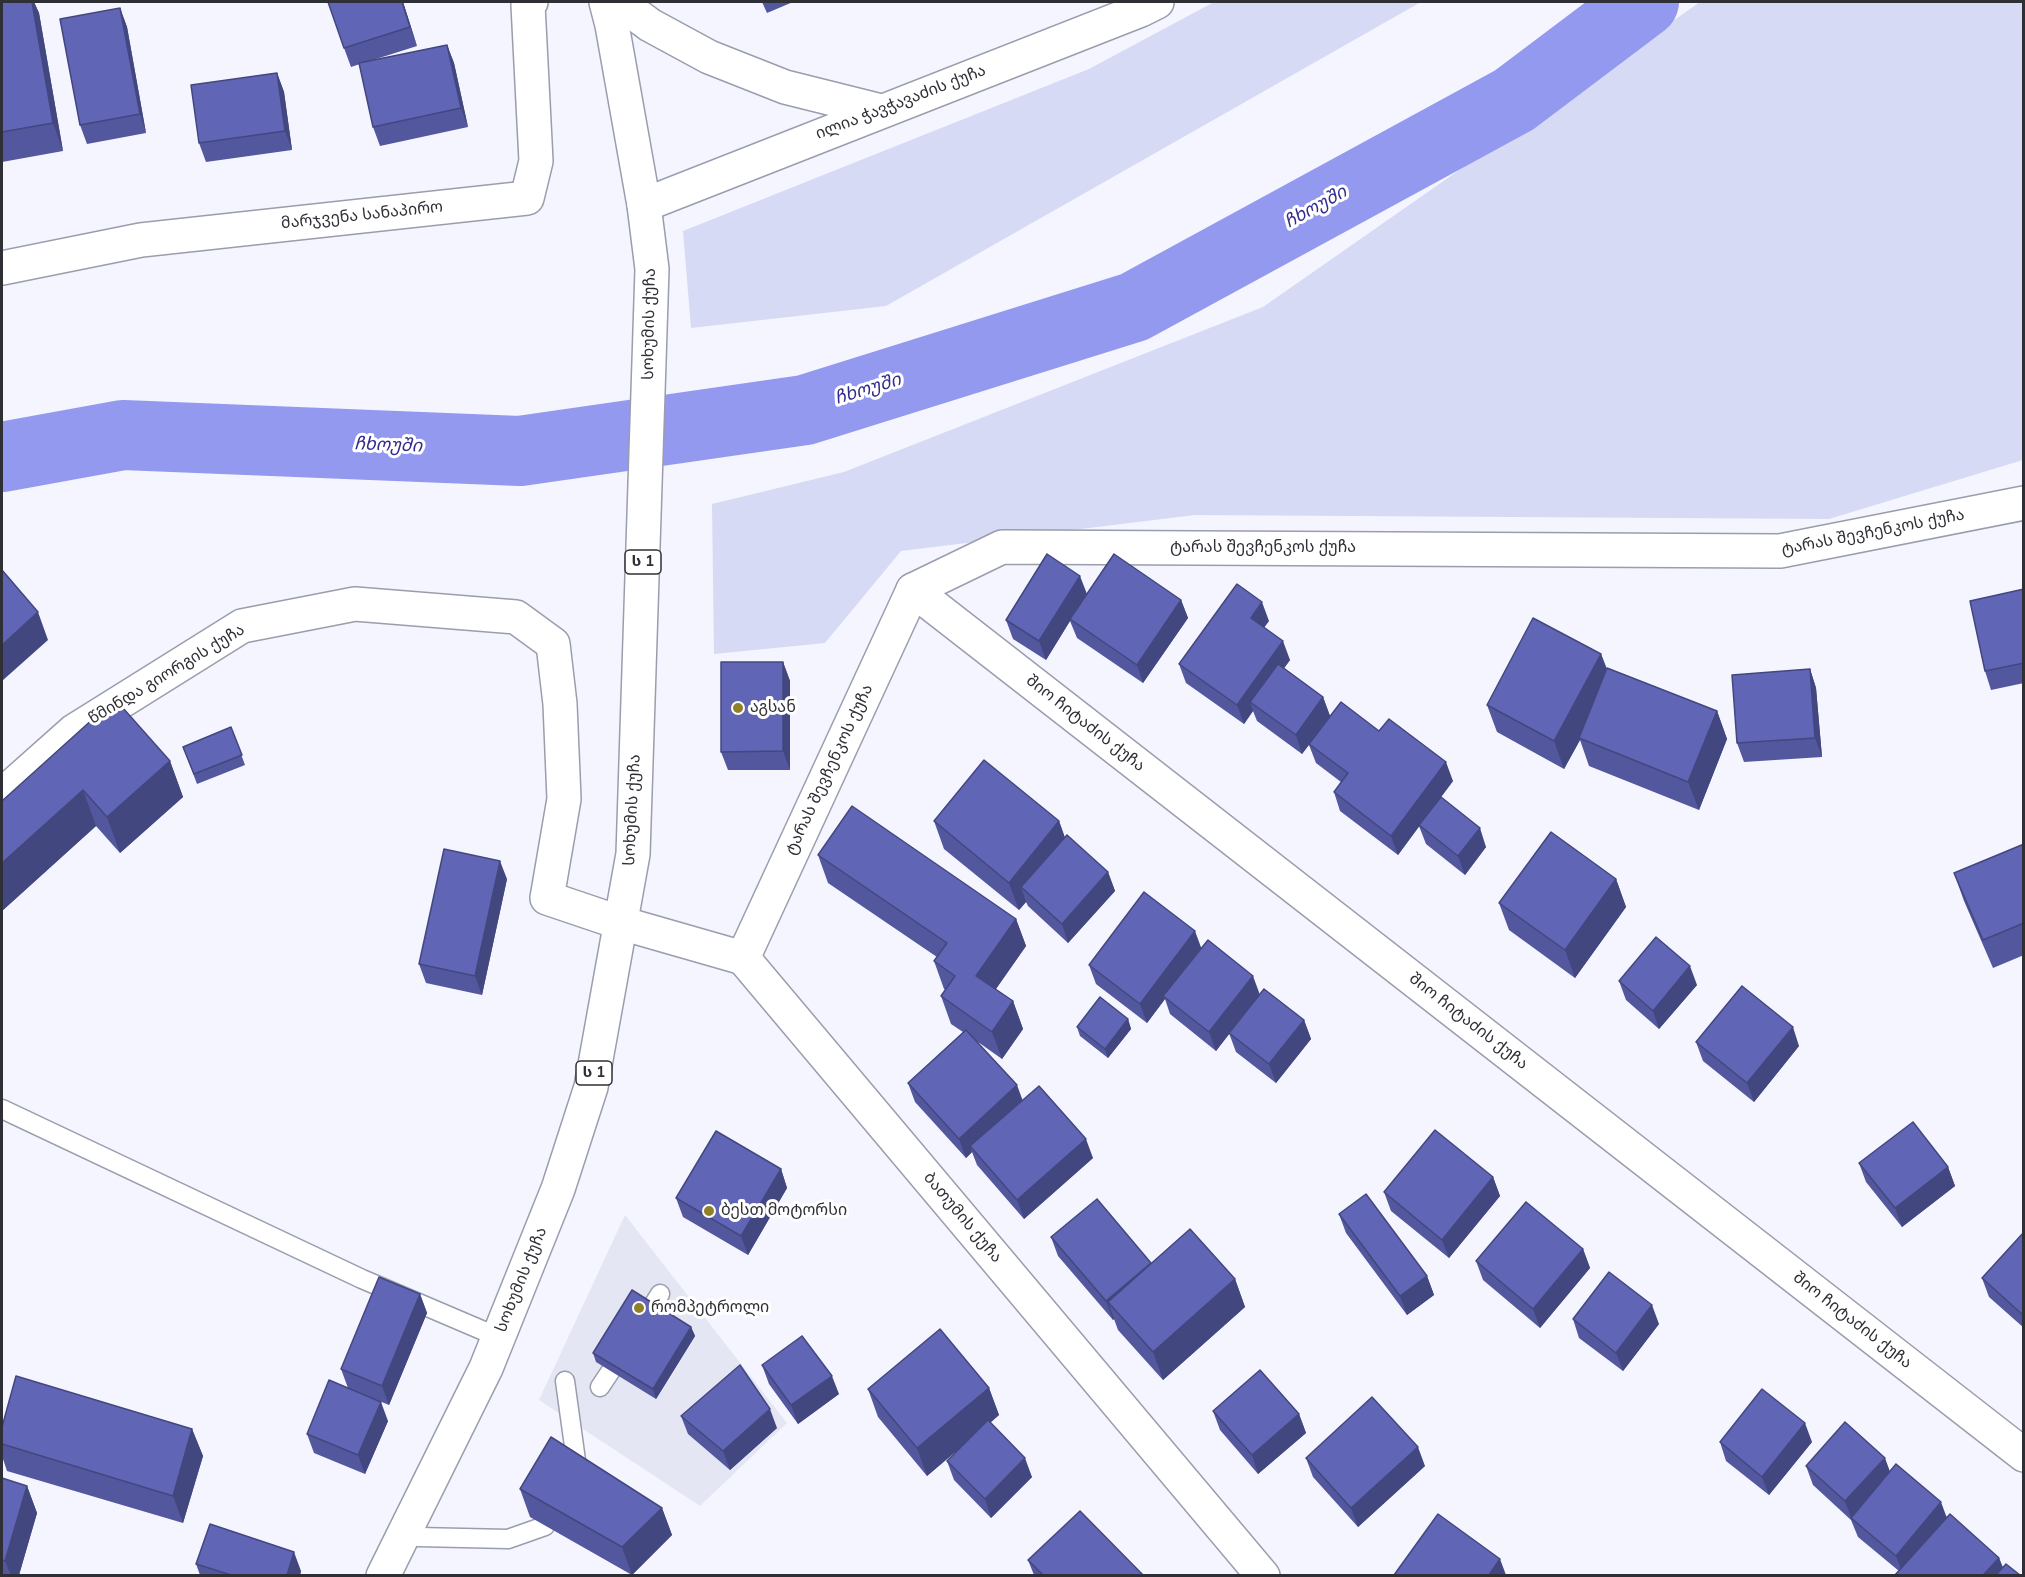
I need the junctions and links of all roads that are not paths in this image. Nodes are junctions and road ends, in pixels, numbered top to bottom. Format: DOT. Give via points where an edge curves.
graph roads {
  1 [pos="531,2"];
  2 [pos="606,2"];
  3 [pos="619,2"];
  4 [pos="1157,2"];
  5 [pos="881,111"];
  6 [pos="644,205"];
  7 [pos="2,268"];
  8 [pos="2024,503"];
  9 [pos="913,590"];
  10 [pos="2,795"];
  11 [pos="621,923"];
  12 [pos="743,958"];
  13 [pos="2,1109"];
  14 [pos="660,1294"];
  15 [pos="498,1337"];
  16 [pos="565,1381"];
  17 [pos="600,1387"];
  18 [pos="2024,1455"];
  19 [pos="578,1475"];
  20 [pos="545,1526"];
  21 [pos="418,1537"];
  22 [pos="383,1575"];
  23 [pos="1263,1575"];
  1 -- 7 [label="main road, მარჯვენა სანაპირო" via="528,5 536,161 527,198 141,240"];
  2 -- 6 [label="main road, სოხუმის ქუჩა / ს 1"];
  3 -- 5 [label="main road" via="650,25 709,57 785,87"];
  4 -- 5 [label="main road, ილია ჭავჭავაძის ქუჩა"];
  5 -- 6 [label="main road, ილია ჭავჭავაძის ქუჩა"];
  6 -- 11 [label="main road, სოხუმის ქუჩა / ს 1" via="652,269 633,854"];
  8 -- 9 [label="main road, ტარას შევჩენკოს ქუჩა" via="1780,551 1002,546"];
  9 -- 12 [label="main road, ტარას შევჩენკოს ქუჩა"];
  9 -- 18 [label="main road, შიო ჩიტაძის ქუჩა"];
  10 -- 11 [label="main road, წმინდა გიორგის ქუჩა" via="74,731 242,627 355,604 516,617 553,644 560,704 564,799 547,898"];
  11 -- 12 [label="main road"];
  11 -- 15 [label="main road, სოხუმის ქუჩა / ს 1" via="591,1087 558,1189"];
  12 -- 23 [label="main road, ბათუმის ქუჩა"];
  13 -- 15 [label="lane" via="362,1279"];
  14 -- 17 [label="lane"];
  15 -- 22 [label="main road, სოხუმის ქუჩა / ს 1"];
  16 -- 19 [label="lane"];
  20 -- 21 [label="lane" via="508,1539"];
}
